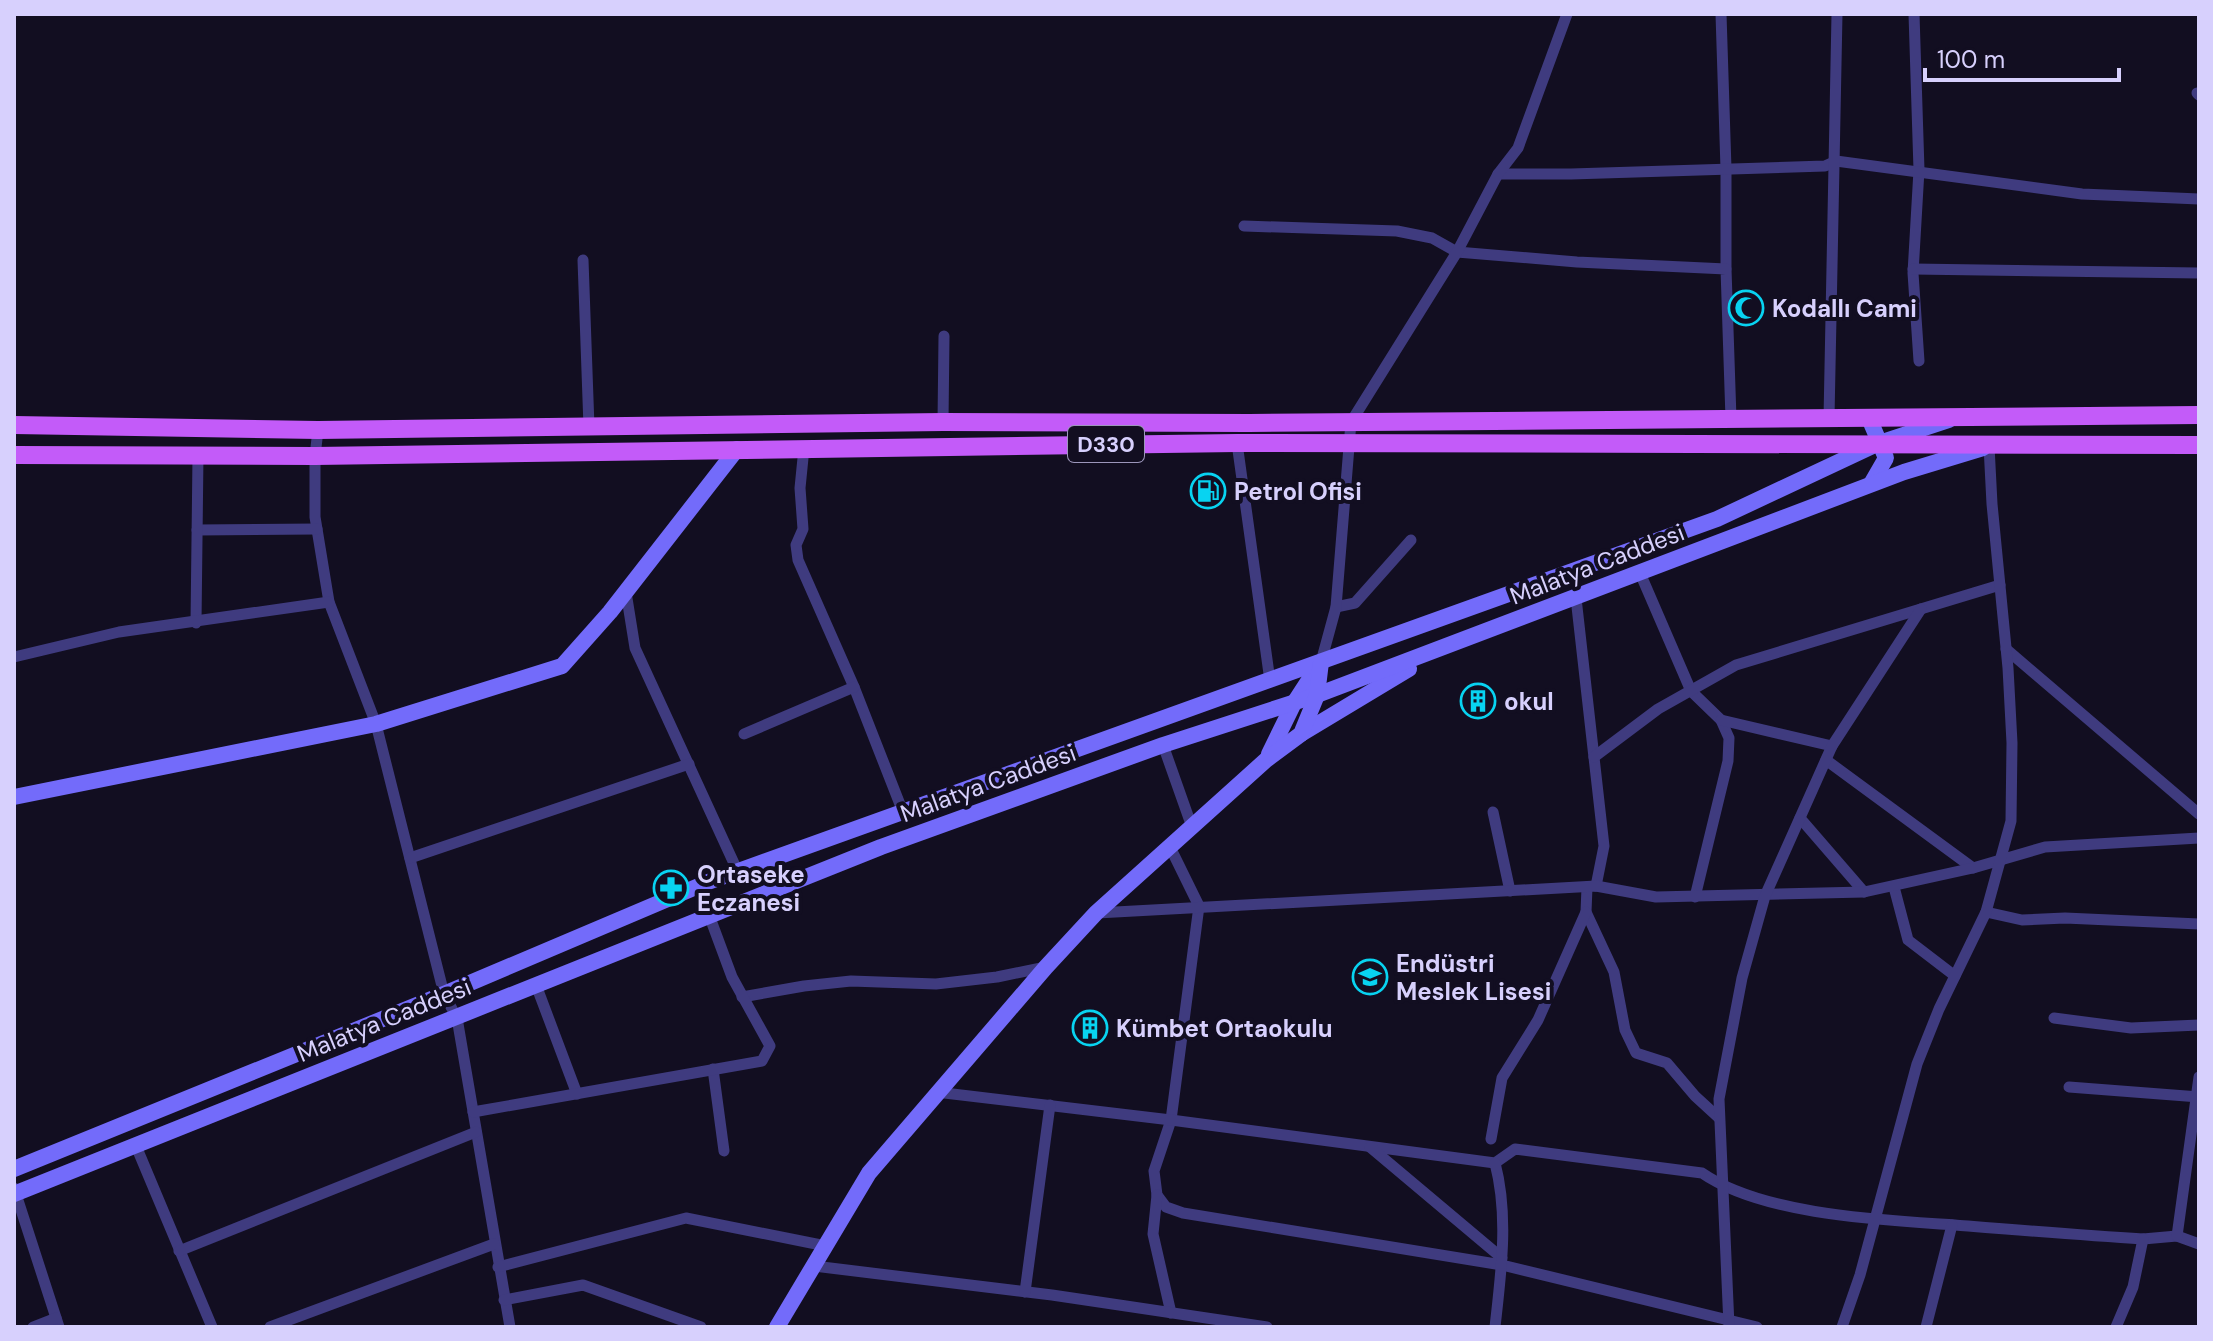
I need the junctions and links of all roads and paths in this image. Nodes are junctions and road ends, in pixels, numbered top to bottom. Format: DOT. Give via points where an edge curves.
graph roads {
  1 [pos="1567,14"];
  2 [pos="1721,14"];
  3 [pos="1837,14"];
  4 [pos="1914,14"];
  5 [pos="1836,161"];
  6 [pos="1726,169"];
  7 [pos="1919,170"];
  8 [pos="1498,174"];
  9 [pos="2199,199"];
  10 [pos="1244,226"];
  11 [pos="1457,252"];
  12 [pos="583,260"];
  13 [pos="1726,269"];
  14 [pos="1913,269"];
  15 [pos="2199,273"];
  16 [pos="944,336"];
  17 [pos="1919,361"];
  18 [pos="2199,415"];
  19 [pos="1958,417"];
  20 [pos="1829,418"];
  21 [pos="1869,418"];
  22 [pos="1731,419"];
  23 [pos="943,422"];
  24 [pos="1351,422"];
  25 [pos="14,425"];
  26 [pos="589,427"];
  27 [pos="318,430"];
  28 [pos="1237,443"];
  29 [pos="1349,443"];
  30 [pos="1879,443"];
  31 [pos="2199,445"];
  32 [pos="1989,446"];
  33 [pos="804,448"];
  34 [pos="737,449"];
  35 [pos="14,455"];
  36 [pos="198,455"];
  37 [pos="315,456"];
  38 [pos="1871,484"];
  39 [pos="317,529"];
  40 [pos="197,530"];
  41 [pos="1411,540"];
  42 [pos="1640,573"];
  43 [pos="2000,585"];
  44 [pos="626,592"];
  45 [pos="1576,598"];
  46 [pos="329,602"];
  47 [pos="1336,607"];
  48 [pos="1921,609"];
  49 [pos="196,623"];
  50 [pos="1456,643"];
  51 [pos="2006,649"];
  52 [pos="14,657"];
  53 [pos="1321,662"];
  54 [pos="1270,681"];
  55 [pos="854,687"];
  56 [pos="1691,691"];
  57 [pos="1317,695"];
  58 [pos="1294,703"];
  59 [pos="1721,720"];
  60 [pos="376,724"];
  61 [pos="744,734"];
  62 [pos="1301,734"];
  63 [pos="1163,745"];
  64 [pos="1832,746"];
  65 [pos="1594,757"];
  66 [pos="1266,760"];
  67 [pos="1826,760"];
  68 [pos="689,764"];
  69 [pos="14,797"];
  70 [pos="903,812"];
  71 [pos="1493,812"];
  72 [pos="2199,814"];
  73 [pos="1800,818"];
  74 [pos="1192,827"];
  75 [pos="2199,838"];
  76 [pos="1170,847"];
  77 [pos="410,858"];
  78 [pos="2000,861"];
  79 [pos="1973,868"];
  80 [pos="738,872"];
  81 [pos="1592,887"];
  82 [pos="1894,887"];
  83 [pos="1510,891"];
  84 [pos="1864,892"];
  85 [pos="1765,896"];
  86 [pos="1695,897"];
  87 [pos="1199,906"];
  88 [pos="1586,912"];
  89 [pos="1986,912"];
  90 [pos="1096,913"];
  91 [pos="709,915"];
  92 [pos="2199,924"];
  93 [pos="1046,967"];
  94 [pos="1955,976"];
  95 [pos="536,985"];
  96 [pos="444,994"];
  97 [pos="742,997"];
  98 [pos="457,1018"];
  99 [pos="2054,1018"];
  100 [pos="2199,1025"];
  101 [pos="713,1069"];
  102 [pos="2199,1077"];
  103 [pos="2069,1087"];
  104 [pos="936,1092"];
  105 [pos="577,1094"];
  106 [pos="2198,1097"];
  107 [pos="1050,1105"];
  108 [pos="473,1112"];
  109 [pos="1719,1118"];
  110 [pos="1171,1120"];
  111 [pos="476,1132"];
  112 [pos="1491,1139"];
  113 [pos="136,1146"];
  114 [pos="1369,1147"];
  115 [pos="724,1151"];
  116 [pos="1495,1163"];
  117 [pos="14,1169"];
  118 [pos="1721,1186"];
  119 [pos="14,1191"];
  120 [pos="1157,1195"];
  121 [pos="1874,1220"];
  122 [pos="1952,1225"];
  123 [pos="2177,1236"];
  124 [pos="2143,1239"];
  125 [pos="494,1244"];
  126 [pos="2199,1244"];
  127 [pos="826,1246"];
  128 [pos="179,1251"];
  129 [pos="1502,1262"];
  130 [pos="814,1266"];
  131 [pos="498,1267"];
  132 [pos="1025,1292"];
  133 [pos="504,1300"];
  134 [pos="1171,1313"];
  135 [pos="58,1323"];
  136 [pos="1729,1324"];
  137 [pos="33,1327"];
  138 [pos="212,1327"];
  139 [pos="270,1327"];
  140 [pos="510,1327"];
  141 [pos="701,1327"];
  142 [pos="777,1327"];
  143 [pos="1267,1327"];
  144 [pos="1495,1327"];
  145 [pos="1757,1327"];
  146 [pos="1842,1327"];
  147 [pos="1926,1327"];
  148 [pos="2116,1327"];
  1 -- 8 [label="street" via="1518,148"];
  2 -- 6 [label="street"];
  3 -- 5 [label="street"];
  4 -- 7 [label="street"];
  5 -- 6 [label="street" via="1825,166"];
  5 -- 7 [label="street"];
  5 -- 20 [label="street"];
  6 -- 8 [label="street"];
  6 -- 13 [label="street"];
  7 -- 9 [label="street" via="2082,194"];
  7 -- 14 [label="street"];
  8 -- 11 [label="street"];
  10 -- 11 [label="street" via="1397,231 1432,238"];
  11 -- 13 [label="street"];
  11 -- 24 [label="street"];
  12 -- 26 [label="street"];
  13 -- 22 [label="street"];
  14 -- 15 [label="street"];
  14 -- 17 [label="street"];
  16 -- 23 [label="street"];
  18 -- 19 [label="main road, D330"];
  19 -- 21 [label="main road, D330"];
  19 -- 30 [label="street"];
  20 -- 21 [label="main road, D330"];
  20 -- 22 [label="main road, D330"];
  21 -- 30 [label="street"];
  22 -- 24 [label="main road, D330"];
  23 -- 24 [label="main road, D330"];
  23 -- 26 [label="main road, D330"];
  24 -- 29 [label="street"];
  25 -- 27 [label="main road, D330"];
  26 -- 27 [label="main road, D330"];
  27 -- 37 [label="street"];
  28 -- 29 [label="main road, D330"];
  28 -- 33 [label="main road, D330"];
  28 -- 54 [label="street"];
  29 -- 30 [label="main road, D330"];
  29 -- 47 [label="street"];
  30 -- 32 [label="main road, D330"];
  30 -- 38 [label="street" via="1886,458"];
  30 -- 53 [label="street" via="1717,519"];
  31 -- 32 [label="main road, D330"];
  32 -- 38 [label="street, Malatya Caddesi"];
  32 -- 43 [label="street"];
  33 -- 34 [label="main road, D330"];
  33 -- 55 [label="street" via="798,560"];
  34 -- 37 [label="main road, D330"];
  34 -- 44 [label="street"];
  35 -- 36 [label="main road, D330"];
  36 -- 37 [label="main road, D330"];
  36 -- 40 [label="street"];
  37 -- 39 [label="street"];
  38 -- 42 [label="street, Malatya Caddesi"];
  39 -- 40 [label="street"];
  39 -- 46 [label="street"];
  40 -- 49 [label="street"];
  41 -- 47 [label="street" via="1355,603"];
  42 -- 45 [label="street, Malatya Caddesi"];
  42 -- 56 [label="street"];
  43 -- 48 [label="street"];
  43 -- 51 [label="street"];
  44 -- 60 [label="street" via="562,666"];
  44 -- 68 [label="street" via="635,648"];
  45 -- 50 [label="street, Malatya Caddesi"];
  45 -- 65 [label="street"];
  46 -- 49 [label="street"];
  46 -- 60 [label="street"];
  47 -- 53 [label="street"];
  48 -- 56 [label="street" via="1736,665"];
  48 -- 64 [label="street"];
  49 -- 52 [label="street" via="119,632"];
  50 -- 57 [label="street, Malatya Caddesi"];
  50 -- 62 [label="street"];
  51 -- 72 [label="street"];
  51 -- 78 [label="street" via="2011,821"];
  53 -- 54 [label="street"];
  53 -- 57 [label="street"];
  53 -- 58 [label="street"];
  54 -- 70 [label="street"];
  55 -- 61 [label="street"];
  55 -- 70 [label="street"];
  56 -- 59 [label="street"];
  56 -- 65 [label="street"];
  57 -- 58 [label="street, Malatya Caddesi"];
  57 -- 62 [label="street"];
  58 -- 63 [label="street, Malatya Caddesi"];
  58 -- 66 [label="street"];
  59 -- 64 [label="street"];
  59 -- 86 [label="street" via="1729,738 1728,761"];
  60 -- 69 [label="street"];
  60 -- 77 [label="street"];
  62 -- 66 [label="street"];
  63 -- 74 [label="street"];
  63 -- 91 [label="street, Malatya Caddesi"];
  64 -- 67 [label="street"];
  65 -- 81 [label="street" via="1604,846"];
  66 -- 74 [label="street"];
  67 -- 73 [label="street"];
  67 -- 79 [label="street"];
  68 -- 77 [label="street"];
  68 -- 80 [label="street"];
  70 -- 80 [label="street"];
  71 -- 83 [label="street"];
  73 -- 84 [label="street"];
  73 -- 85 [label="street"];
  74 -- 76 [label="street"];
  75 -- 78 [label="street" via="2045,847"];
  76 -- 87 [label="street"];
  76 -- 90 [label="street"];
  77 -- 96 [label="street"];
  78 -- 79 [label="street"];
  78 -- 89 [label="street"];
  79 -- 82 [label="street"];
  80 -- 96 [label="street"];
  81 -- 83 [label="street"];
  81 -- 86 [label="street"];
  81 -- 88 [label="street"];
  82 -- 84 [label="street"];
  82 -- 94 [label="street" via="1908,940"];
  83 -- 87 [label="street"];
  84 -- 85 [label="street"];
  85 -- 86 [label="street"];
  85 -- 109 [label="street" via="1742,978"];
  87 -- 90 [label="street"];
  87 -- 110 [label="street"];
  88 -- 109 [label="street" via="1614,972 1625,1030 1636,1053 1667,1063"];
  88 -- 112 [label="street" via="1538,1020 1502,1078"];
  89 -- 92 [label="street" via="2022,920"];
  89 -- 94 [label="street"];
  90 -- 93 [label="street"];
  91 -- 95 [label="street, Malatya Caddesi"];
  91 -- 97 [label="street"];
  93 -- 97 [label="street" via="936,984 851,981"];
  93 -- 104 [label="street"];
  94 -- 121 [label="street" via="1917,1064"];
  95 -- 98 [label="street, Malatya Caddesi"];
  95 -- 105 [label="street"];
  96 -- 98 [label="street"];
  96 -- 117 [label="street"];
  97 -- 101 [label="street" via="770,1046 762,1061"];
  98 -- 108 [label="street"];
  98 -- 113 [label="street, Malatya Caddesi"];
  99 -- 100 [label="street" via="2131,1028"];
  101 -- 105 [label="street"];
  101 -- 115 [label="street"];
  102 -- 106 [label="street"];
  103 -- 106 [label="street"];
  104 -- 107 [label="street"];
  104 -- 127 [label="street" via="869,1173"];
  105 -- 108 [label="street"];
  106 -- 123 [label="street"];
  107 -- 110 [label="street"];
  107 -- 132 [label="street"];
  108 -- 111 [label="street"];
  109 -- 118 [label="street"];
  110 -- 114 [label="street"];
  110 -- 120 [label="street" via="1154,1171"];
  111 -- 125 [label="street"];
  111 -- 128 [label="street"];
  113 -- 119 [label="street, Malatya Caddesi"];
  113 -- 128 [label="street"];
  114 -- 116 [label="street"];
  114 -- 129 [label="street"];
  116 -- 118 [label="street" via="1515,1149 1702,1173"];
  116 -- 129 [label="street" via="1502,1190"];
  118 -- 121 [label="street" via="1761,1200"];
  118 -- 136 [label="street"];
  119 -- 135 [label="street"];
  120 -- 129 [label="street" via="1166,1207 1183,1213"];
  120 -- 134 [label="street" via="1153,1234"];
  121 -- 122 [label="street"];
  121 -- 146 [label="street"];
  122 -- 124 [label="street"];
  122 -- 147 [label="street"];
  123 -- 124 [label="street"];
  123 -- 126 [label="street"];
  124 -- 148 [label="street" via="2133,1287"];
  125 -- 131 [label="street"];
  125 -- 139 [label="street"];
  127 -- 130 [label="street"];
  127 -- 131 [label="street" via="686,1218"];
  128 -- 138 [label="street"];
  129 -- 136 [label="street"];
  129 -- 144 [label="street"];
  130 -- 132 [label="street"];
  130 -- 142 [label="street"];
  131 -- 133 [label="street"];
  132 -- 134 [label="street"];
  133 -- 140 [label="street"];
  133 -- 141 [label="street" via="583,1285"];
  134 -- 143 [label="street"];
  135 -- 137 [label="street"];
  136 -- 145 [label="street"];
}
